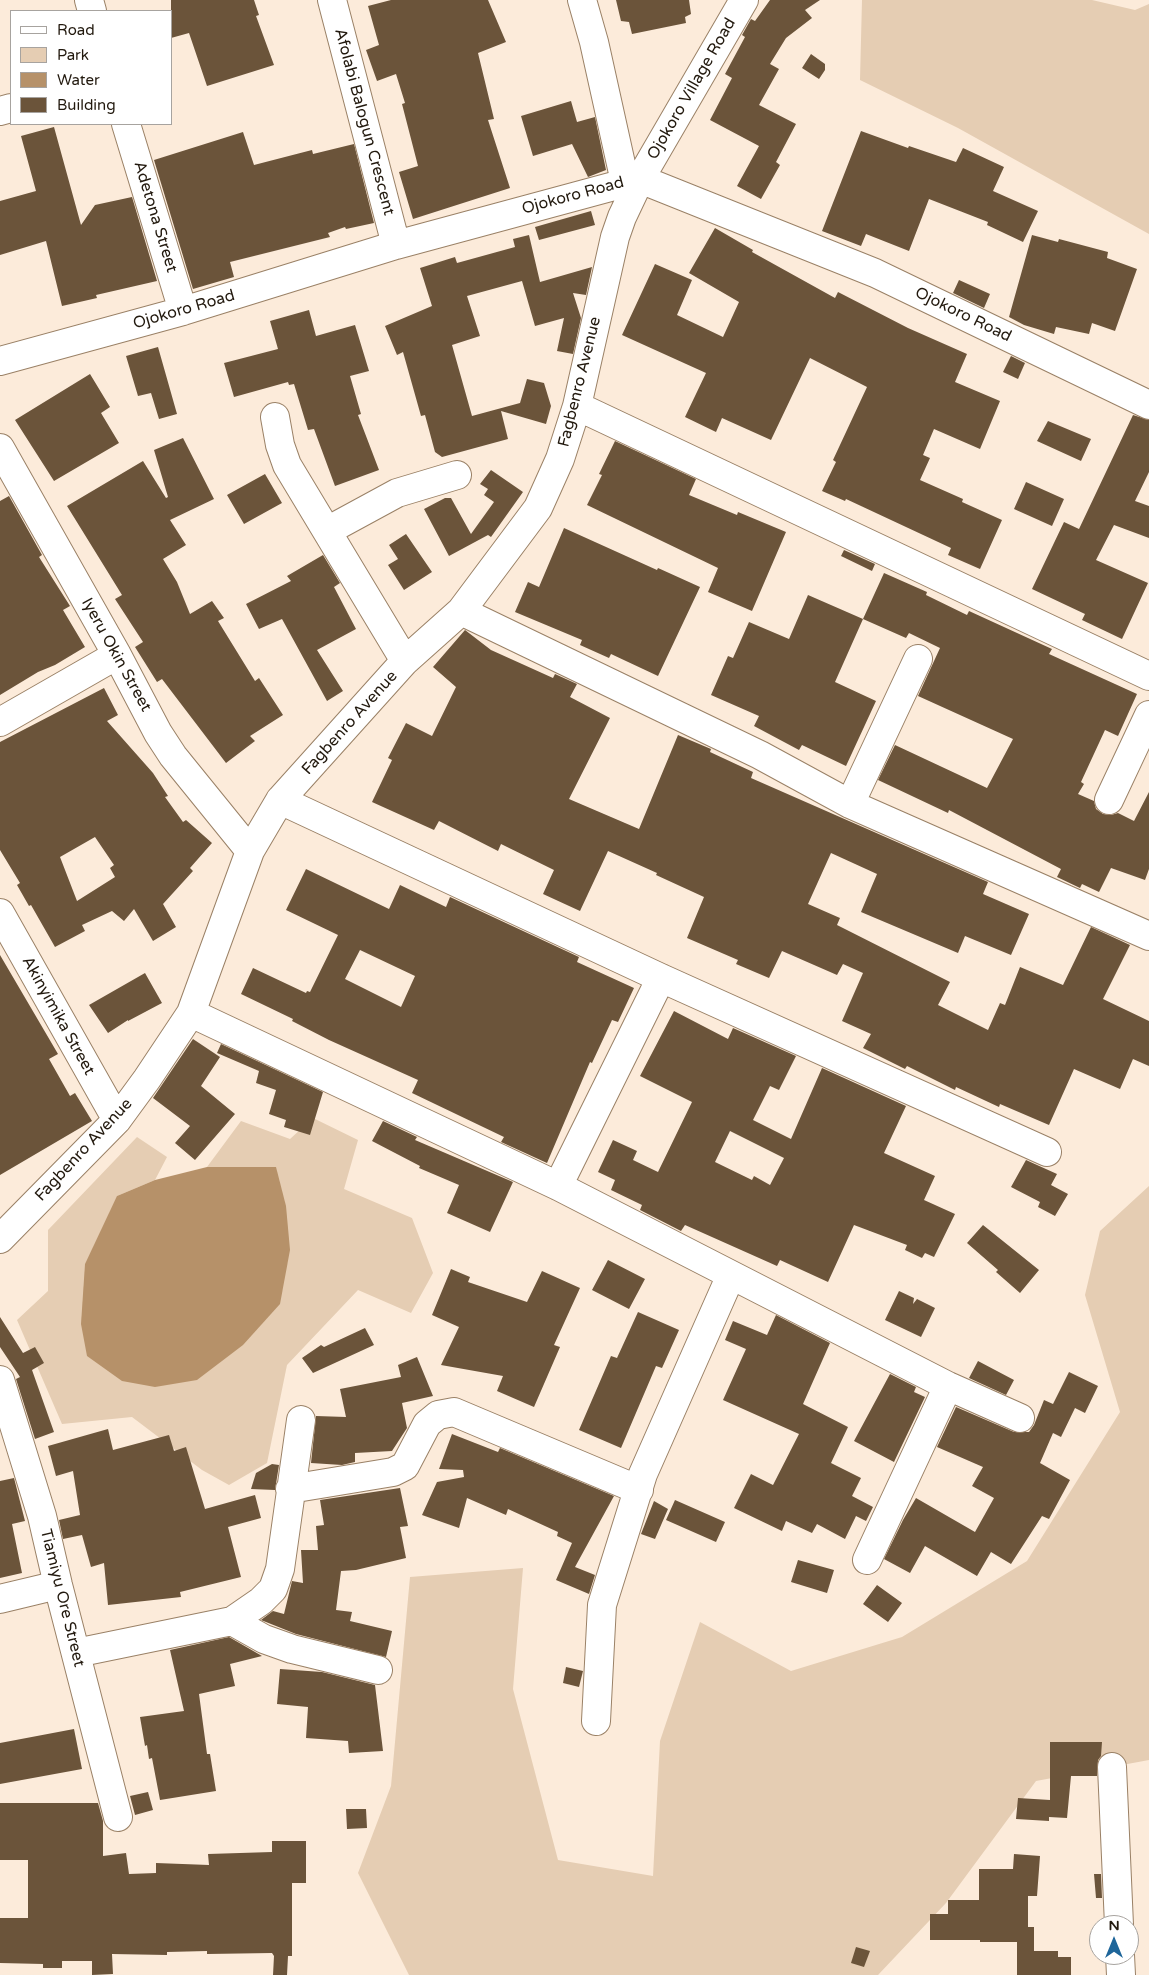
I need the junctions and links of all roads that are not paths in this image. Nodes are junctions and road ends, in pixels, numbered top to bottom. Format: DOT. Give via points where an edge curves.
graph roads {
  1 [pos="332,0"];
  2 [pos="582,0"];
  3 [pos="744,0"];
  4 [pos="126,125"];
  5 [pos="633,180"];
  6 [pos="396,245"];
  7 [pos="183,311"];
  8 [pos="0,362"];
  9 [pos="1149,405"];
  10 [pos="577,406"];
  11 [pos="275,417"];
  12 [pos="0,448"];
  13 [pos="457,475"];
  14 [pos="327,531"];
  15 [pos="462,611"];
  16 [pos="117,655"];
  17 [pos="918,659"];
  18 [pos="405,661"];
  19 [pos="1149,676"];
  20 [pos="1149,715"];
  21 [pos="0,722"];
  22 [pos="280,800"];
  23 [pos="1109,800"];
  24 [pos="850,804"];
  25 [pos="250,851"];
  26 [pos="0,913"];
  27 [pos="1149,936"];
  28 [pos="661,978"];
  29 [pos="191,1012"];
  30 [pos="117,1120"];
  31 [pos="1047,1152"];
  32 [pos="558,1186"];
  33 [pos="0,1239"];
  34 [pos="731,1275"];
  35 [pos="0,1380"];
  36 [pos="948,1386"];
  37 [pos="1020,1418"];
  38 [pos="300,1420"];
  39 [pos="290,1489"];
  40 [pos="639,1490"];
  41 [pos="867,1560"];
  42 [pos="58,1586"];
  43 [pos="0,1599"];
  44 [pos="232,1621"];
  45 [pos="76,1653"];
  46 [pos="378,1670"];
  47 [pos="596,1721"];
  48 [pos="1112,1767"];
  49 [pos="118,1817"];
  50 [pos="1119,1915"];
  1 -- 6 [label="street, Afolabi Balogun Crescent"];
  2 -- 5 [label="street"];
  3 -- 5 [label="street, Ojokoro Village Road"];
  4 -- 7 [label="street, Adetona Street"];
  5 -- 6 [label="street, Ojokoro Road"];
  5 -- 9 [label="street, Ojokoro Road" via="875,273"];
  5 -- 10 [label="street, Fagbenro Avenue" via="615,237"];
  6 -- 7 [label="street, Ojokoro Road"];
  7 -- 8 [label="street, Ojokoro Road"];
  10 -- 15 [label="street, Fagbenro Avenue" via="560,459 538,508"];
  10 -- 19 [label="street"];
  11 -- 14 [label="street" via="287,465"];
  12 -- 16 [label="street, Iyeru Okin Street"];
  13 -- 14 [label="street" via="397,493"];
  14 -- 18 [label="street"];
  15 -- 18 [label="street, Fagbenro Avenue"];
  15 -- 24 [label="street" via="760,755"];
  16 -- 21 [label="street"];
  16 -- 25 [label="street, Iyeru Okin Street" via="173,756"];
  17 -- 24 [label="street"];
  18 -- 22 [label="street, Fagbenro Avenue"];
  20 -- 23 [label="street"];
  22 -- 25 [label="street, Fagbenro Avenue"];
  22 -- 28 [label="street"];
  24 -- 27 [label="street"];
  25 -- 29 [label="street, Fagbenro Avenue"];
  26 -- 30 [label="street, Akinyimika Street"];
  28 -- 31 [label="street"];
  28 -- 32 [label="street"];
  29 -- 30 [label="street, Fagbenro Avenue"];
  29 -- 32 [label="street"];
  30 -- 33 [label="street, Fagbenro Avenue"];
  32 -- 34 [label="street"];
  34 -- 36 [label="street"];
  34 -- 40 [label="street" via="643,1474"];
  35 -- 42 [label="street, Tiamiyu Ore Street" via="42,1516"];
  36 -- 37 [label="street"];
  36 -- 41 [label="street"];
  38 -- 39 [label="street"];
  39 -- 40 [label="street" via="393,1472 405,1466 427,1424 438,1415 454,1412"];
  39 -- 44 [label="street" via="280,1569 273,1589 261,1602"];
  40 -- 47 [label="street" via="602,1605"];
  42 -- 43 [label="street"];
  42 -- 45 [label="street, Tiamiyu Ore Street"];
  44 -- 45 [label="street"];
  44 -- 46 [label="street" via="264,1639 292,1649"];
  45 -- 49 [label="street, Tiamiyu Ore Street"];
  48 -- 50 [label="street"];
}
